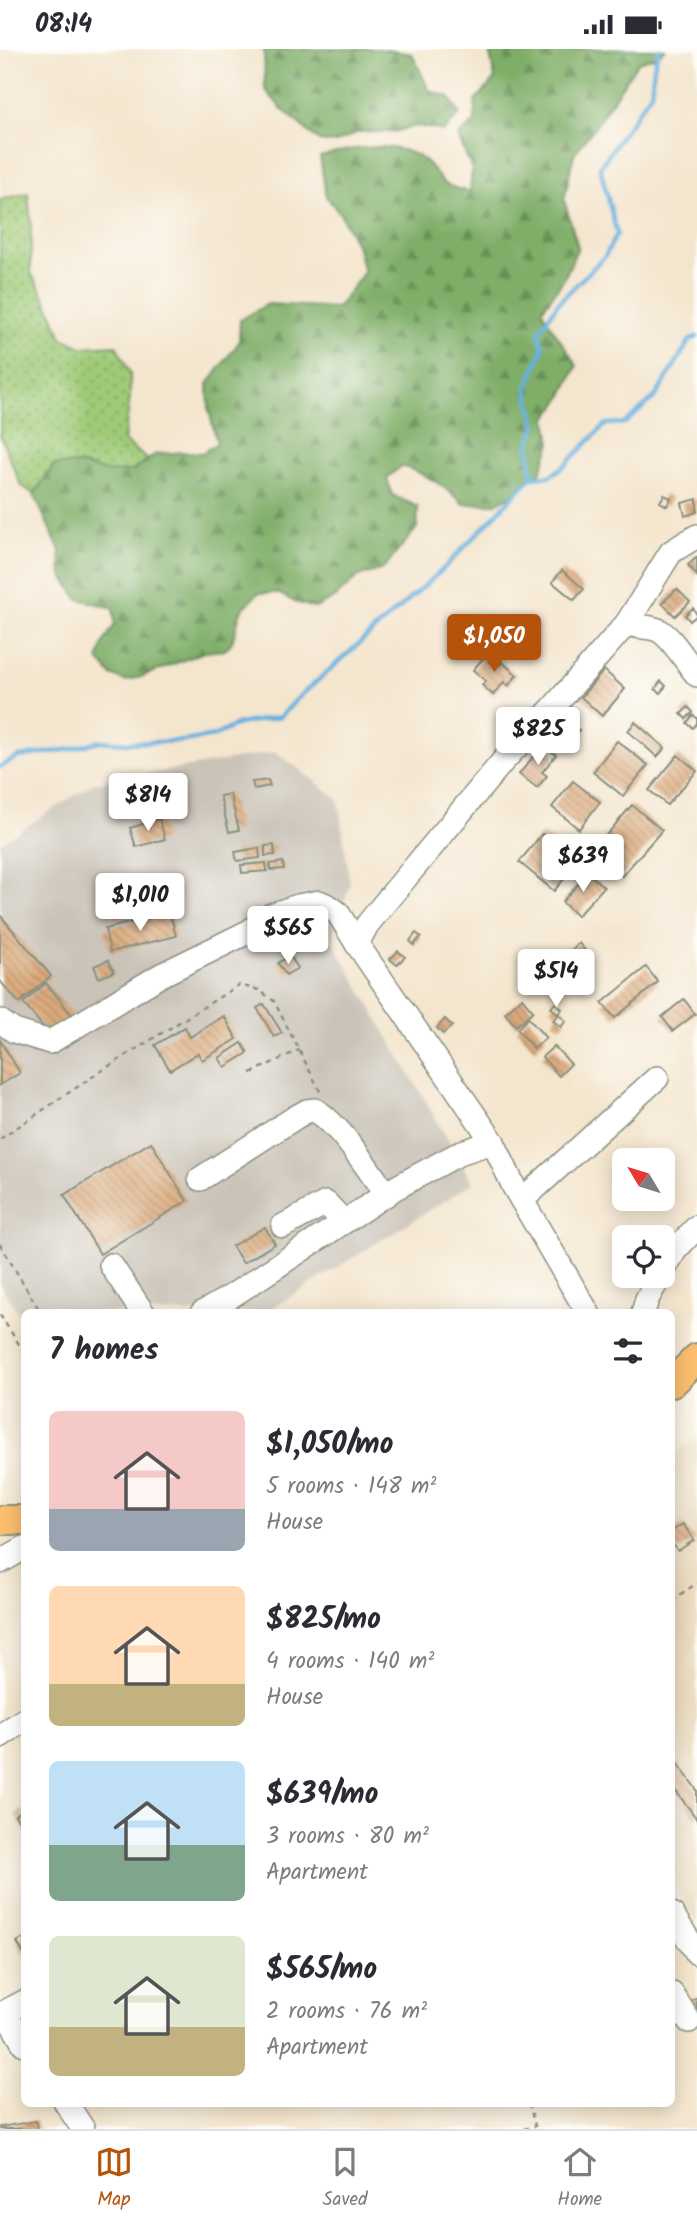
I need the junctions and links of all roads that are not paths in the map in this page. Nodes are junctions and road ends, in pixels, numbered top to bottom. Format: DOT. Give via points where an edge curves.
graph roads {
  1 [pos="697,536"];
  2 [pos="627,622"];
  3 [pos="697,675"];
  4 [pos="357,944"];
  5 [pos="0,1021"];
  6 [pos="657,1078"];
  7 [pos="493,1142"];
  8 [pos="200,1179"];
  9 [pos="386,1195"];
  10 [pos="522,1200"];
  11 [pos="344,1222"];
  12 [pos="283,1226"];
  13 [pos="697,1227"];
  14 [pos="675,1251"];
  15 [pos="111,1265"];
  16 [pos="653,1288"];
  17 [pos="139,1309"];
  18 [pos="209,1309"];
  19 [pos="585,1309"];
  20 [pos="644,1309"];
  21 [pos="697,1358"];
  22 [pos="675,1380"];
  23 [pos="0,1520"];
  24 [pos="21,1520"];
  25 [pos="21,1550"];
  26 [pos="0,1562"];
  27 [pos="21,1722"];
  28 [pos="0,1735"];
  29 [pos="682,1917"];
  30 [pos="697,1953"];
  31 [pos="675,1999"];
  32 [pos="10,2009"];
  33 [pos="689,2021"];
  34 [pos="21,2036"];
  35 [pos="69,2107"];
  36 [pos="83,2129"];
  1 -- 2 [label="street" via="671,552"];
  2 -- 3 [label="street" via="634,628 658,629"];
  2 -- 4 [label="street" via="504,760 367,925"];
  4 -- 5 [label="street" via="328,905 298,906 271,915 250,932 161,975 50,1042 14,1031"];
  4 -- 7 [label="street"];
  6 -- 10 [label="street"];
  7 -- 9 [label="street" via="462,1152"];
  7 -- 10 [label="street"];
  8 -- 9 [label="street" via="296,1117 316,1110 353,1149"];
  9 -- 11 [label="street"];
  10 -- 19 [label="street"];
  11 -- 12 [label="street" via="326,1203"];
  11 -- 18 [label="street"];
  13 -- 14 [label="street"];
  15 -- 17 [label="street"];
  16 -- 20 [label="street"];
  21 -- 22 [label="main road"];
  23 -- 24 [label="main road"];
  25 -- 26 [label="street"];
  27 -- 28 [label="street"];
  29 -- 30 [label="street"];
  31 -- 33 [label="street"];
  32 -- 34 [label="street"];
  35 -- 36 [label="street"];
}
